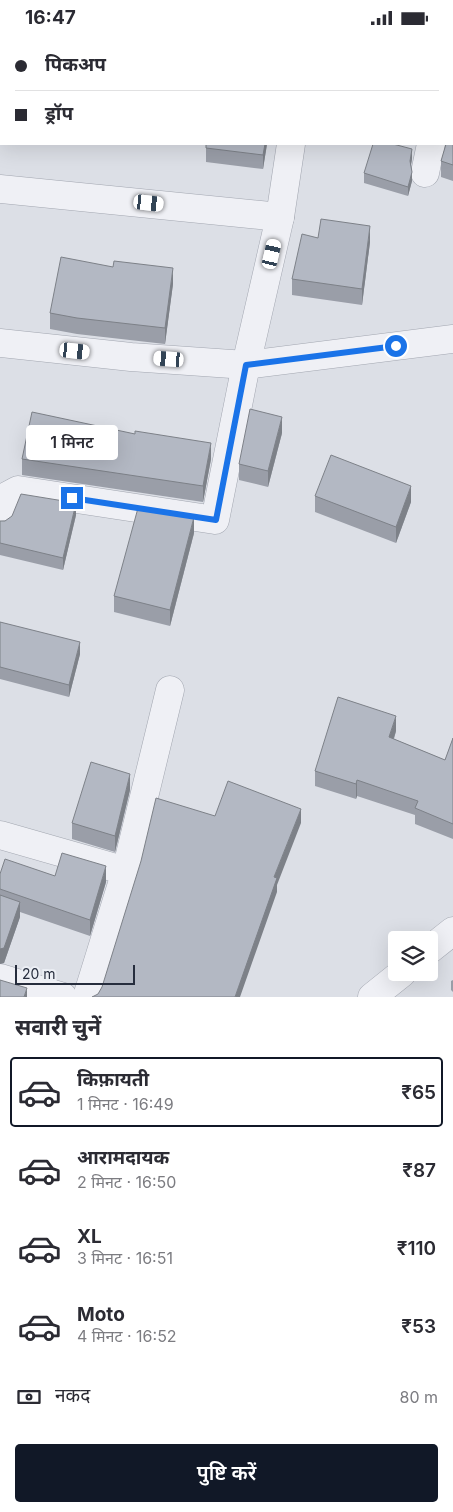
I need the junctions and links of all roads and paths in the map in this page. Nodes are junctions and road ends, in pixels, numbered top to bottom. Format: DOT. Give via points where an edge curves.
graph roads {
  1 [pos="291,145"];
  2 [pos="431,145"];
  3 [pos="424,173"];
  4 [pos="0,189"];
  5 [pos="280,217"];
  6 [pos="453,339"];
  7 [pos="0,343"];
  8 [pos="246,365"];
  9 [pos="0,518"];
  10 [pos="170,690"];
  11 [pos="0,835"];
  12 [pos="126,871"];
  13 [pos="453,931"];
  14 [pos="438,943"];
  15 [pos="0,978"];
  16 [pos="392,981"];
  17 [pos="63,997"];
  18 [pos="87,997"];
  19 [pos="372,997"];
  1 -- 5 [label="street"];
  2 -- 3 [label="street"];
  4 -- 5 [label="street"];
  5 -- 8 [label="street"];
  6 -- 8 [label="street"];
  7 -- 8 [label="street"];
  8 -- 9 [label="street" via="216,520 18,490 5,497"];
  10 -- 12 [label="street"];
  11 -- 12 [label="street"];
  12 -- 18 [label="street"];
  13 -- 14 [label="street"];
  15 -- 17 [label="street"];
  16 -- 19 [label="street"];
}
